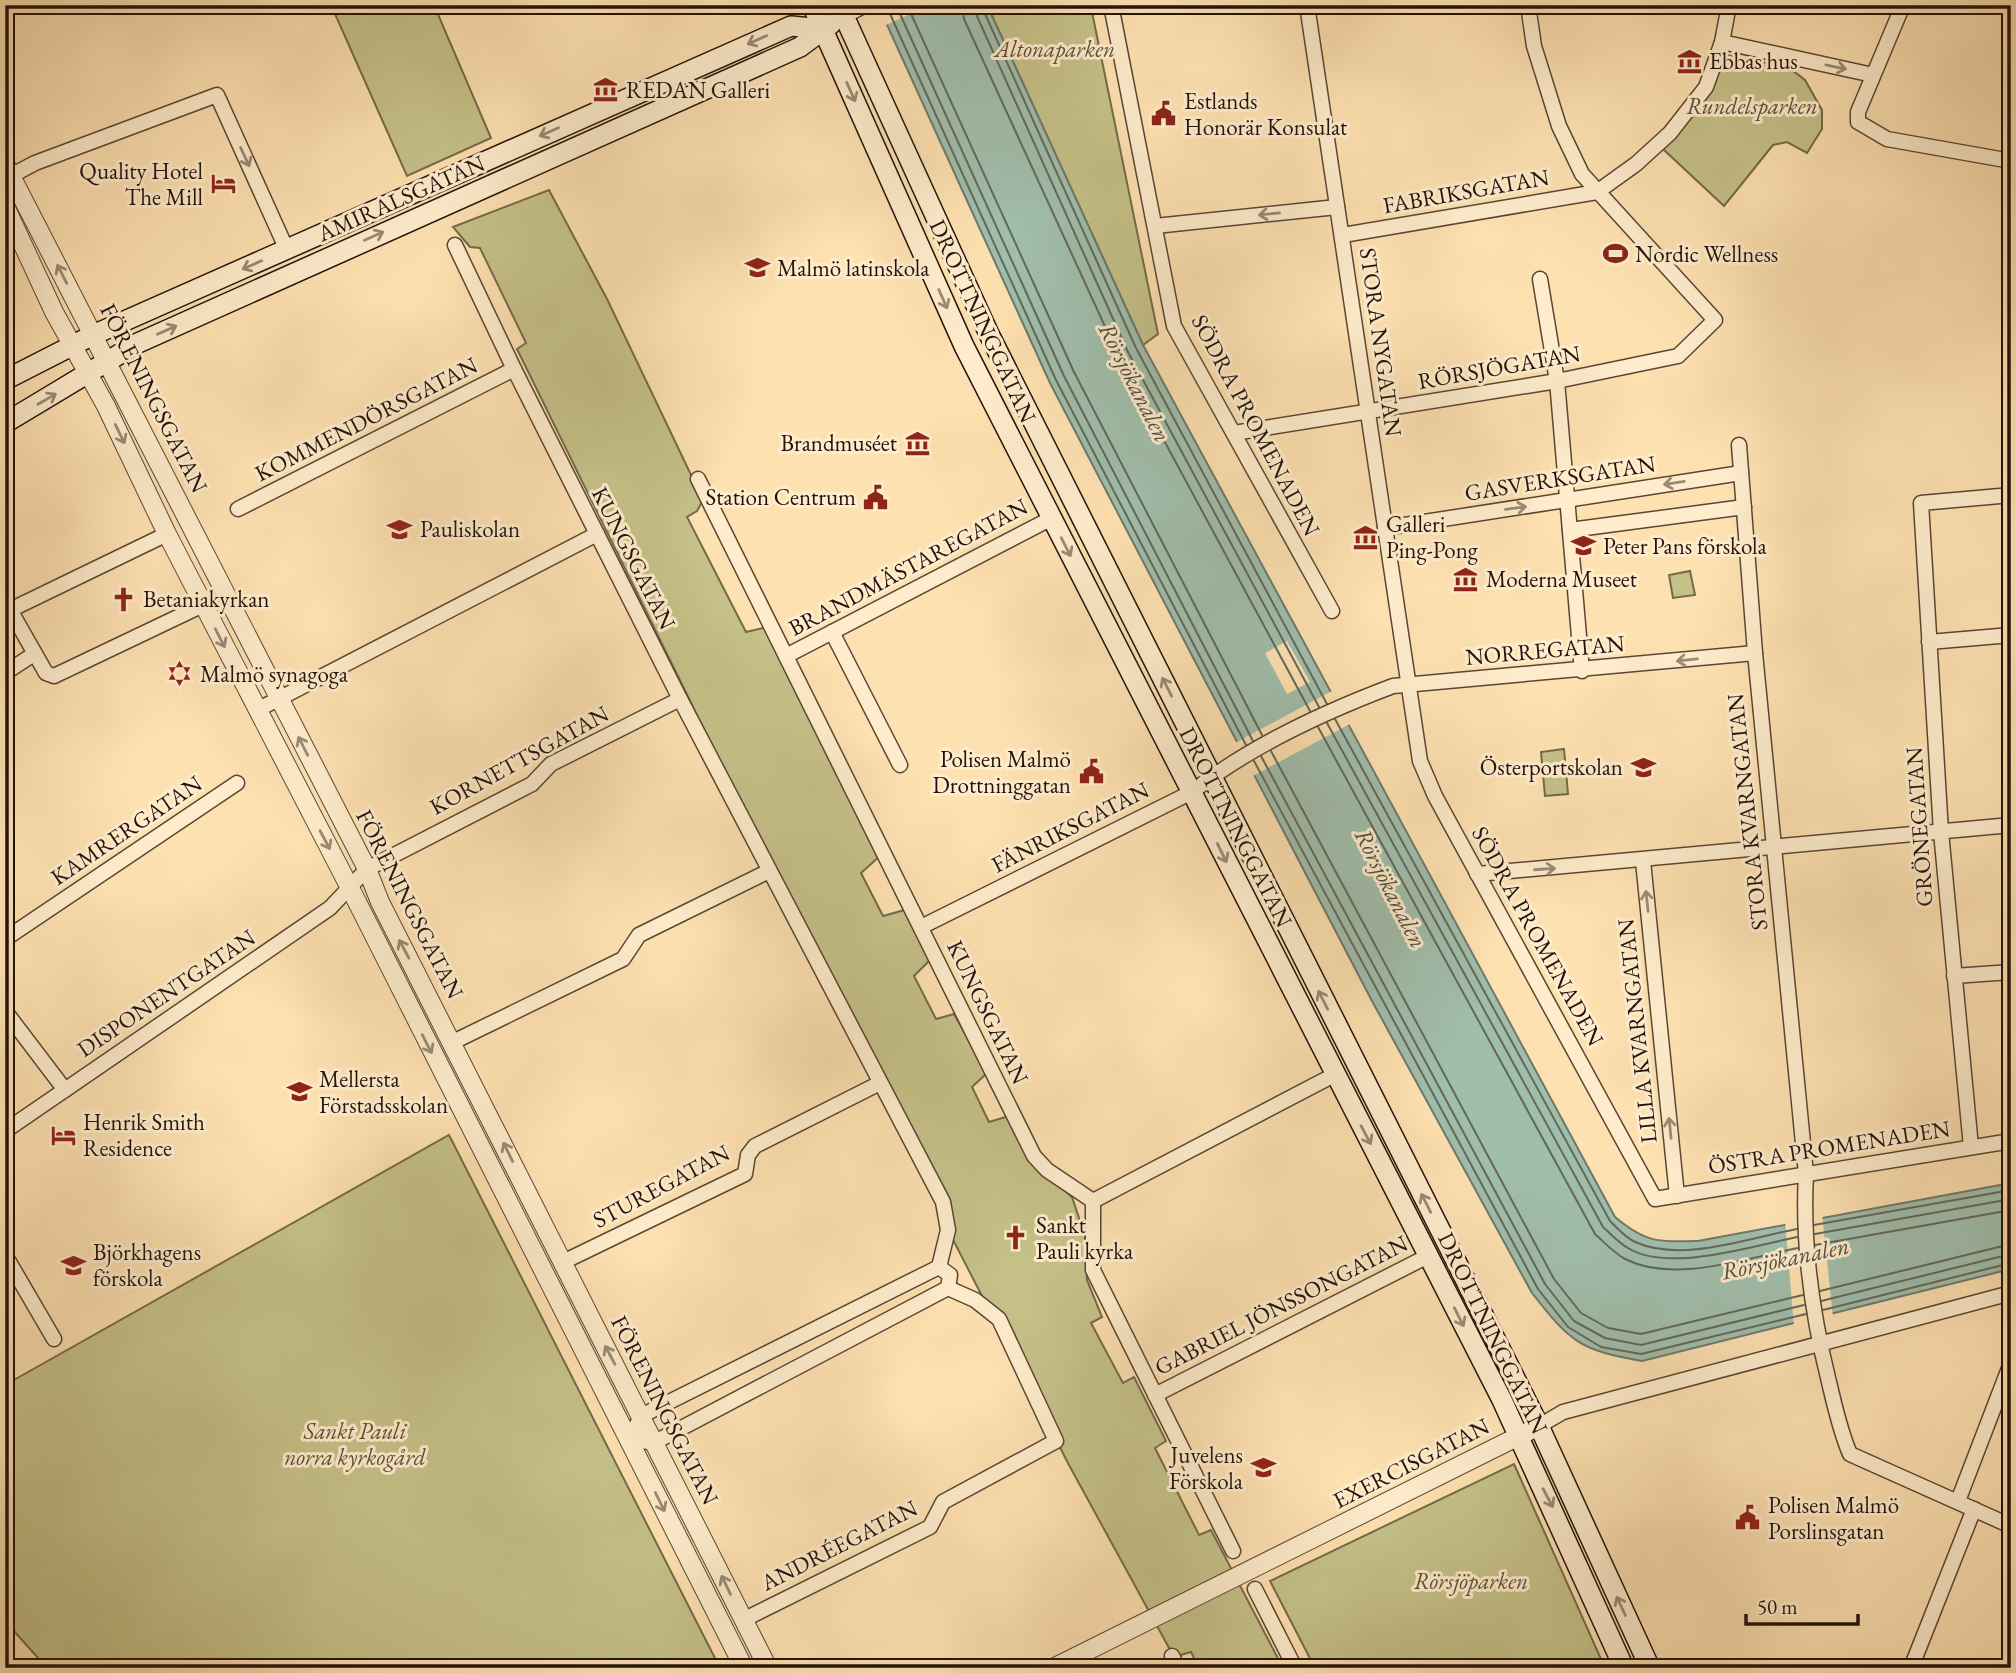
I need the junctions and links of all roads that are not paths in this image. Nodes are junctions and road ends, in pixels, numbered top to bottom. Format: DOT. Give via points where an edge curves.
graph roads {
  1 [pos="812,5"];
  2 [pos="866,5"];
  3 [pos="1111,5"];
  4 [pos="1307,5"];
  5 [pos="1528,5"];
  6 [pos="1729,5"];
  7 [pos="1903,5"];
  8 [pos="841,11"];
  9 [pos="822,29"];
  10 [pos="1722,42"];
  11 [pos="1873,75"];
  12 [pos="2011,161"];
  13 [pos="7,173"];
  14 [pos="1597,192"];
  15 [pos="5,206"];
  16 [pos="1337,207"];
  17 [pos="1155,226"];
  18 [pos="1343,235"];
  19 [pos="455,245"];
  20 [pos="287,250"];
  21 [pos="1539,279"];
  22 [pos="93,335"];
  23 [pos="73,346"];
  24 [pos="106,362"];
  25 [pos="514,369"];
  26 [pos="88,374"];
  27 [pos="5,380"];
  28 [pos="1558,381"];
  29 [pos="1367,413"];
  30 [pos="5,423"];
  31 [pos="1234,433"];
  32 [pos="1739,445"];
  33 [pos="1741,472"];
  34 [pos="698,479"];
  35 [pos="2011,495"];
  36 [pos="1568,501"];
  37 [pos="1744,507"];
  38 [pos="238,509"];
  39 [pos="1052,518"];
  40 [pos="1385,528"];
  41 [pos="1570,530"];
  42 [pos="167,534"];
  43 [pos="597,534"];
  44 [pos="203,605"];
  45 [pos="8,606"];
  46 [pos="1332,611"];
  47 [pos="832,632"];
  48 [pos="2011,635"];
  49 [pos="1929,642"];
  50 [pos="1755,653"];
  51 [pos="34,654"];
  52 [pos="786,656"];
  53 [pos="1582,671"];
  54 [pos="5,673"];
  55 [pos="1409,685"];
  56 [pos="279,699"];
  57 [pos="680,699"];
  58 [pos="257,710"];
  59 [pos="1235,761"];
  60 [pos="900,765"];
  61 [pos="1212,776"];
  62 [pos="237,782"];
  63 [pos="1192,792"];
  64 [pos="2011,825"];
  65 [pos="1941,832"];
  66 [pos="1773,847"];
  67 [pos="1643,861"];
  68 [pos="367,869"];
  69 [pos="769,871"];
  70 [pos="1477,874"];
  71 [pos="351,890"];
  72 [pos="921,927"];
  73 [pos="5,939"];
  74 [pos="2011,972"];
  75 [pos="1954,976"];
  76 [pos="5,1012"];
  77 [pos="453,1042"];
  78 [pos="1334,1075"];
  79 [pos="880,1083"];
  80 [pos="65,1090"];
  81 [pos="5,1131"];
  82 [pos="2011,1141"];
  83 [pos="1971,1147"];
  84 [pos="1806,1174"];
  85 [pos="1677,1196"];
  86 [pos="1655,1199"];
  87 [pos="1093,1201"];
  88 [pos="5,1255"];
  89 [pos="1428,1256"];
  90 [pos="563,1262"];
  91 [pos="939,1267"];
  92 [pos="948,1288"];
  93 [pos="2011,1293"];
  94 [pos="54,1339"];
  95 [pos="1820,1345"];
  96 [pos="2011,1363"];
  97 [pos="1155,1395"];
  98 [pos="641,1416"];
  99 [pos="1539,1426"];
  100 [pos="1517,1437"];
  101 [pos="629,1441"];
  102 [pos="655,1442"];
  103 [pos="1958,1501"];
  104 [pos="1974,1509"];
  105 [pos="2011,1526"];
  106 [pos="1233,1551"];
  107 [pos="1255,1589"];
  108 [pos="743,1620"];
  109 [pos="5,1660"];
  110 [pos="12,1668"];
  111 [pos="744,1668"];
  112 [pos="768,1668"];
  113 [pos="1053,1668"];
  114 [pos="1295,1668"];
  115 [pos="1624,1668"];
  116 [pos="1650,1668"];
  117 [pos="1911,1668"];
  1 -- 9 [label="main road, DROTTNINGGATAN"];
  2 -- 8 [label="street, AMIRALSGATAN"];
  3 -- 17 [label="street, SÖDRA PROMENADEN"];
  4 -- 16 [label="street, STORA NYGATAN"];
  5 -- 14 [label="street" via="1534,46 1559,126 1582,174"];
  6 -- 10 [label="street"];
  7 -- 11 [label="street"];
  8 -- 9 [label="main road, AMIRALSGATAN"];
  61 -- 8 [label="main road, DROTTNINGGATAN, one-way" via="989,334"];
  9 -- 20 [label="main road, AMIRALSGATAN, one-way" via="791,26"];
  24 -- 9 [label="main road, AMIRALSGATAN, one-way" via="138,343 800,47"];
  9 -- 39 [label="main road, DROTTNINGGATAN, one-way" via="964,346"];
  10 -- 11 [label="street, one-way"];
  10 -- 14 [label="street" via="1706,88 1670,133"];
  11 -- 12 [label="street" via="1858,112 1863,128 1887,139"];
  13 -- 20 [label="street, one-way" via="217,95"];
  22 -- 13 [label="street, FÖRENINGSGATAN, one-way"];
  14 -- 18 [label="street, FABRIKSGATAN"];
  14 -- 28 [label="street, RÖRSJÖGATAN" via="1715,320 1678,356"];
  15 -- 23 [label="street, FÖRENINGSGATAN"];
  16 -- 17 [label="street, one-way"];
  16 -- 18 [label="street, STORA NYGATAN"];
  17 -- 31 [label="street, SÖDRA PROMENADEN" via="1174,326"];
  18 -- 29 [label="street, STORA NYGATAN"];
  19 -- 25 [label="street, KUNGSGATAN"];
  20 -- 22 [label="main road, AMIRALSGATAN, one-way"];
  21 -- 28 [label="street"];
  22 -- 23 [label="main road, AMIRALSGATAN"];
  22 -- 24 [label="street, FÖRENINGSGATAN"];
  23 -- 26 [label="street, FÖRENINGSGATAN"];
  23 -- 27 [label="main road, AMIRALSGATAN"];
  24 -- 26 [label="main road, AMIRALSGATAN"];
  24 -- 56 [label="street, FÖRENINGSGATAN"];
  25 -- 38 [label="street, KOMMENDÖRSGATAN"];
  25 -- 43 [label="street, KUNGSGATAN"];
  30 -- 26 [label="main road, AMIRALSGATAN, one-way"];
  26 -- 42 [label="street, FÖRENINGSGATAN, one-way"];
  28 -- 29 [label="street, RÖRSJÖGATAN"];
  28 -- 36 [label="street"];
  29 -- 31 [label="street, RÖRSJÖGATAN"];
  29 -- 40 [label="street, STORA NYGATAN"];
  31 -- 46 [label="street, SÖDRA PROMENADEN"];
  32 -- 33 [label="street, STORA KVARNGATAN"];
  33 -- 36 [label="street, GASVERKSGATAN, one-way"];
  33 -- 37 [label="street, STORA KVARNGATAN"];
  34 -- 52 [label="street, KUNGSGATAN"];
  35 -- 49 [label="street, GRÖNEGATAN" via="1921,503"];
  40 -- 36 [label="street, GASVERKSGATAN, one-way"];
  36 -- 41 [label="street"];
  37 -- 41 [label="street"];
  37 -- 50 [label="street, STORA KVARNGATAN"];
  39 -- 47 [label="street, BRANDMÄSTAREGATAN"];
  39 -- 63 [label="main road, DROTTNINGGATAN, one-way"];
  40 -- 55 [label="street, STORA NYGATAN"];
  41 -- 53 [label="street"];
  42 -- 44 [label="street, FÖRENINGSGATAN"];
  42 -- 45 [label="street"];
  43 -- 56 [label="street"];
  43 -- 57 [label="street, KUNGSGATAN"];
  44 -- 51 [label="street" via="63,674 47,673"];
  44 -- 58 [label="street, FÖRENINGSGATAN, one-way"];
  45 -- 51 [label="street"];
  47 -- 52 [label="street, BRANDMÄSTAREGATAN"];
  47 -- 60 [label="street"];
  48 -- 49 [label="street"];
  49 -- 65 [label="street, GRÖNEGATAN"];
  50 -- 53 [label="street, NORREGATAN, one-way"];
  50 -- 66 [label="street, STORA KVARNGATAN"];
  51 -- 54 [label="street"];
  52 -- 72 [label="street, KUNGSGATAN"];
  53 -- 55 [label="street, NORREGATAN"];
  55 -- 59 [label="street, NORREGATAN" via="1393,686 1343,706"];
  55 -- 70 [label="street, SÖDRA PROMENADEN" via="1420,761"];
  56 -- 58 [label="street"];
  68 -- 56 [label="street, FÖRENINGSGATAN, one-way"];
  57 -- 68 [label="street, KORNETTSGATAN" via="551,764 531,785"];
  57 -- 69 [label="street, KUNGSGATAN"];
  58 -- 71 [label="street, FÖRENINGSGATAN, one-way"];
  59 -- 61 [label="street, FÄNRIKSGATAN"];
  61 -- 63 [label="street, FÄNRIKSGATAN"];
  99 -- 61 [label="main road, DROTTNINGGATAN, one-way"];
  62 -- 73 [label="street, KAMRERGATAN"];
  63 -- 72 [label="street, FÄNRIKSGATAN"];
  63 -- 78 [label="main road, DROTTNINGGATAN, one-way"];
  64 -- 65 [label="street"];
  65 -- 66 [label="street"];
  65 -- 75 [label="street, GRÖNEGATAN"];
  66 -- 67 [label="street"];
  66 -- 84 [label="street, STORA KVARNGATAN"];
  70 -- 67 [label="street, one-way"];
  85 -- 67 [label="street, LILLA KVARNGATAN, one-way"];
  68 -- 71 [label="street, KORNETTSGATAN"];
  77 -- 68 [label="street, FÖRENINGSGATAN, one-way"];
  69 -- 77 [label="street" via="639,935 623,959"];
  69 -- 79 [label="street, KUNGSGATAN"];
  70 -- 86 [label="street, SÖDRA PROMENADEN"];
  71 -- 80 [label="street, DISPONENTGATAN"];
  71 -- 101 [label="street, FÖRENINGSGATAN, one-way"];
  72 -- 87 [label="street, KUNGSGATAN" via="1034,1156"];
  74 -- 75 [label="street"];
  75 -- 83 [label="street, GRÖNEGATAN"];
  76 -- 80 [label="street"];
  90 -- 77 [label="street, FÖRENINGSGATAN, one-way"];
  78 -- 87 [label="street"];
  78 -- 89 [label="main road, DROTTNINGGATAN, one-way"];
  79 -- 90 [label="street, STUREGATAN" via="755,1146 748,1155 745,1174"];
  79 -- 91 [label="street, KUNGSGATAN" via="943,1202 948,1230"];
  80 -- 81 [label="street, DISPONENTGATAN"];
  82 -- 83 [label="street, ÖSTRA PROMENADEN"];
  83 -- 84 [label="street, ÖSTRA PROMENADEN"];
  84 -- 85 [label="street, ÖSTRA PROMENADEN"];
  84 -- 95 [label="street, STORA KVARNGATAN" via="1804,1212"];
  85 -- 86 [label="street, ÖSTRA PROMENADEN"];
  87 -- 97 [label="street" via="1093,1270"];
  88 -- 94 [label="street"];
  89 -- 97 [label="street, GABRIEL JÖNSSONGATAN"];
  89 -- 100 [label="main road, DROTTNINGGATAN, one-way"];
  98 -- 90 [label="street, FÖRENINGSGATAN, one-way"];
  91 -- 92 [label="street" via="950,1275"];
  91 -- 98 [label="street"];
  92 -- 102 [label="street"];
  92 -- 108 [label="street, ANDRÉEGATAN" via="975,1300 999,1319 1056,1441 943,1502 930,1527"];
  93 -- 95 [label="street, EXERCISGATAN"];
  95 -- 99 [label="street, EXERCISGATAN" via="1563,1412"];
  95 -- 103 [label="street, STORA KVARNGATAN" via="1850,1454"];
  96 -- 103 [label="street"];
  97 -- 106 [label="street"];
  98 -- 101 [label="street"];
  98 -- 102 [label="street, FÖRENINGSGATAN"];
  99 -- 100 [label="street, EXERCISGATAN"];
  116 -- 99 [label="main road, DROTTNINGGATAN, one-way"];
  100 -- 113 [label="street, EXERCISGATAN"];
  100 -- 115 [label="main road, DROTTNINGGATAN, one-way"];
  101 -- 102 [label="street"];
  101 -- 111 [label="street, FÖRENINGSGATAN, one-way"];
  108 -- 102 [label="street, FÖRENINGSGATAN, one-way"];
  103 -- 104 [label="street"];
  104 -- 105 [label="street"];
  104 -- 117 [label="street"];
  107 -- 114 [label="street"];
  108 -- 112 [label="street, FÖRENINGSGATAN"];
  109 -- 110 [label="street"];
}
